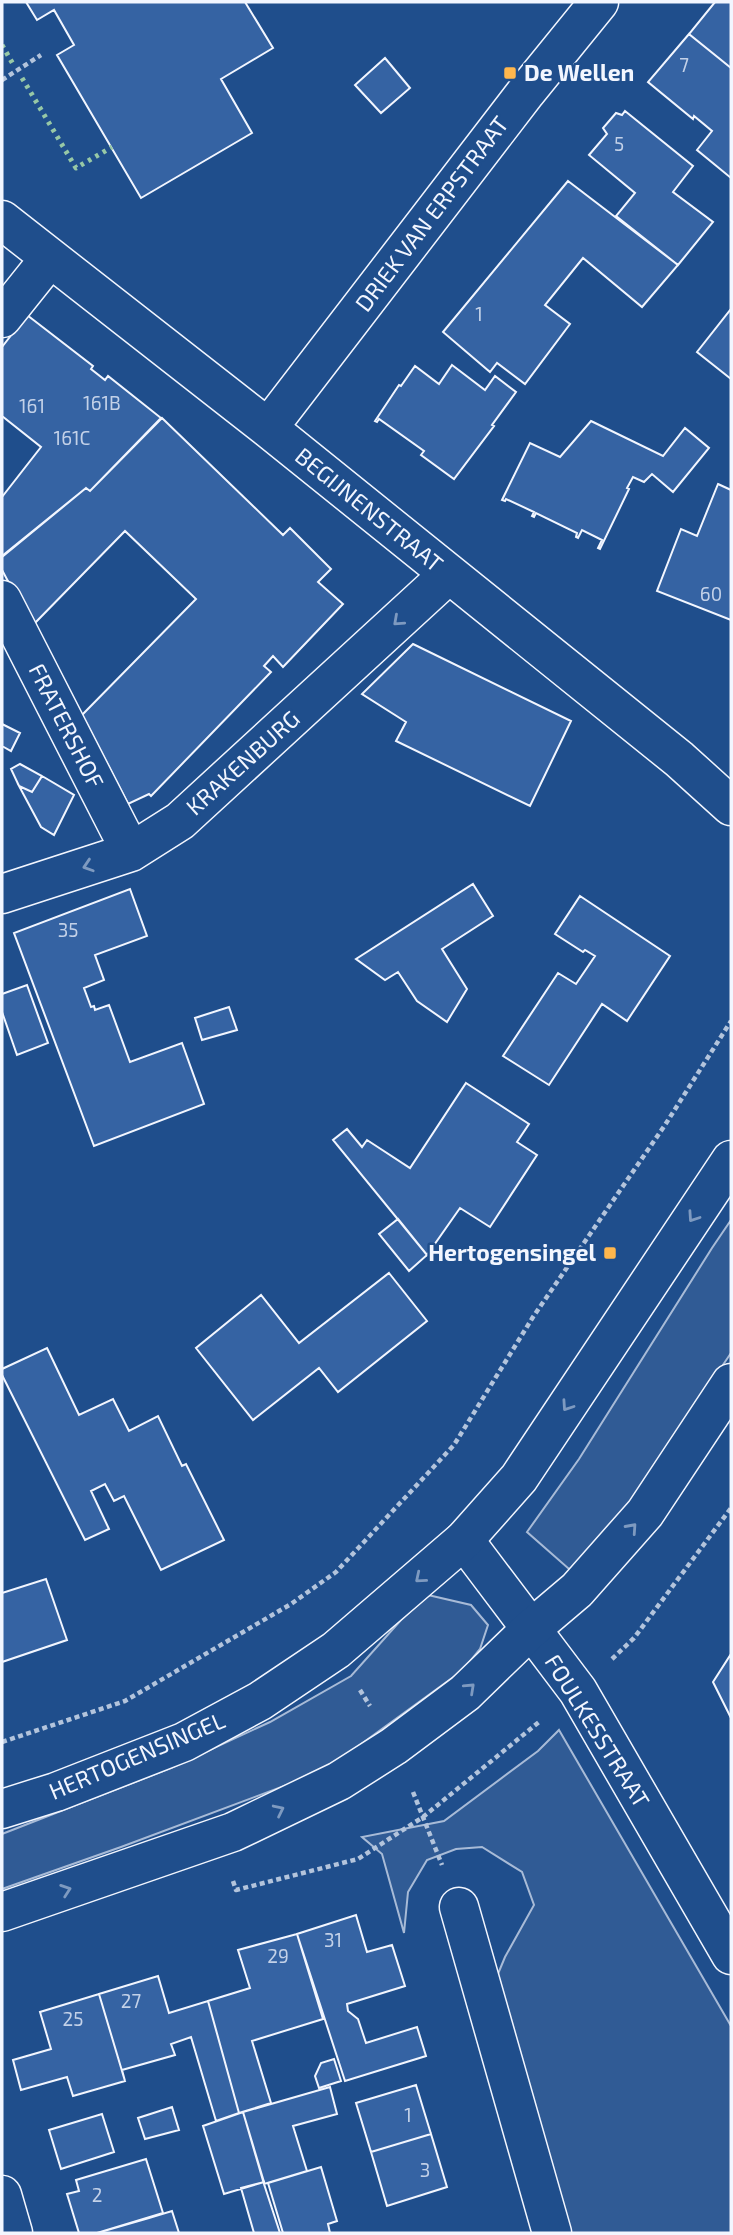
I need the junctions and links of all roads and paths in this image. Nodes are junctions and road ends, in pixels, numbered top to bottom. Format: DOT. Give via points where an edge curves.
graph roads {
  1 [pos="599,2"];
  2 [pos="41,55"];
  3 [pos="2,80"];
  4 [pos="2,220"];
  5 [pos="50,258"];
  6 [pos="2,318"];
  7 [pos="268,428"];
  8 [pos="448,575"];
  9 [pos="2,600"];
  10 [pos="731,806"];
  11 [pos="131,852"];
  12 [pos="2,894"];
  13 [pos="731,1021"];
  14 [pos="731,1160"];
  15 [pos="731,1383"];
  16 [pos="464,1540"];
  17 [pos="531,1629"];
  18 [pos="2,1742"];
  19 [pos="2,1809"];
  20 [pos="459,1908"];
  21 [pos="2,1912"];
  22 [pos="726,1935"];
  23 [pos="2,2195"];
  24 [pos="13,2233"];
  25 [pos="552,2233"];
  1 -- 7 [label="street, DRIEK VAN ERPSTRAAT"];
  2 -- 3 [label="path"];
  4 -- 5 [label="street, BEGIJNENSTRAAT"];
  5 -- 6 [label="street"];
  5 -- 7 [label="street, BEGIJNENSTRAAT"];
  7 -- 8 [label="street, BEGIJNENSTRAAT"];
  8 -- 10 [label="street, BEGIJNENSTRAAT" via="679,759"];
  8 -- 11 [label="street, KRAKENBURG, one-way" via="180,821"];
  9 -- 11 [label="street, FRATERSHOF"];
  11 -- 12 [label="street, KRAKENBURG, one-way"];
  13 -- 18 [label="path" via="533,1317 454,1446 336,1572 291,1604 125,1701"];
  14 -- 16 [label="street, HERTOGENSINGEL, one-way" via="519,1478"];
  17 -- 15 [label="street, one-way" via="577,1590 645,1513"];
  16 -- 17 [label="street, FOULKESSTRAAT"];
  16 -- 19 [label="street, HERTOGENSINGEL, one-way" via="336,1650 260,1701 184,1742"];
  21 -- 17 [label="street, one-way" via="233,1832 339,1781 465,1693"];
  17 -- 22 [label="street, FOULKESSTRAAT" via="578,1691"];
  20 -- 25 [label="street"];
  23 -- 24 [label="street"];
}
